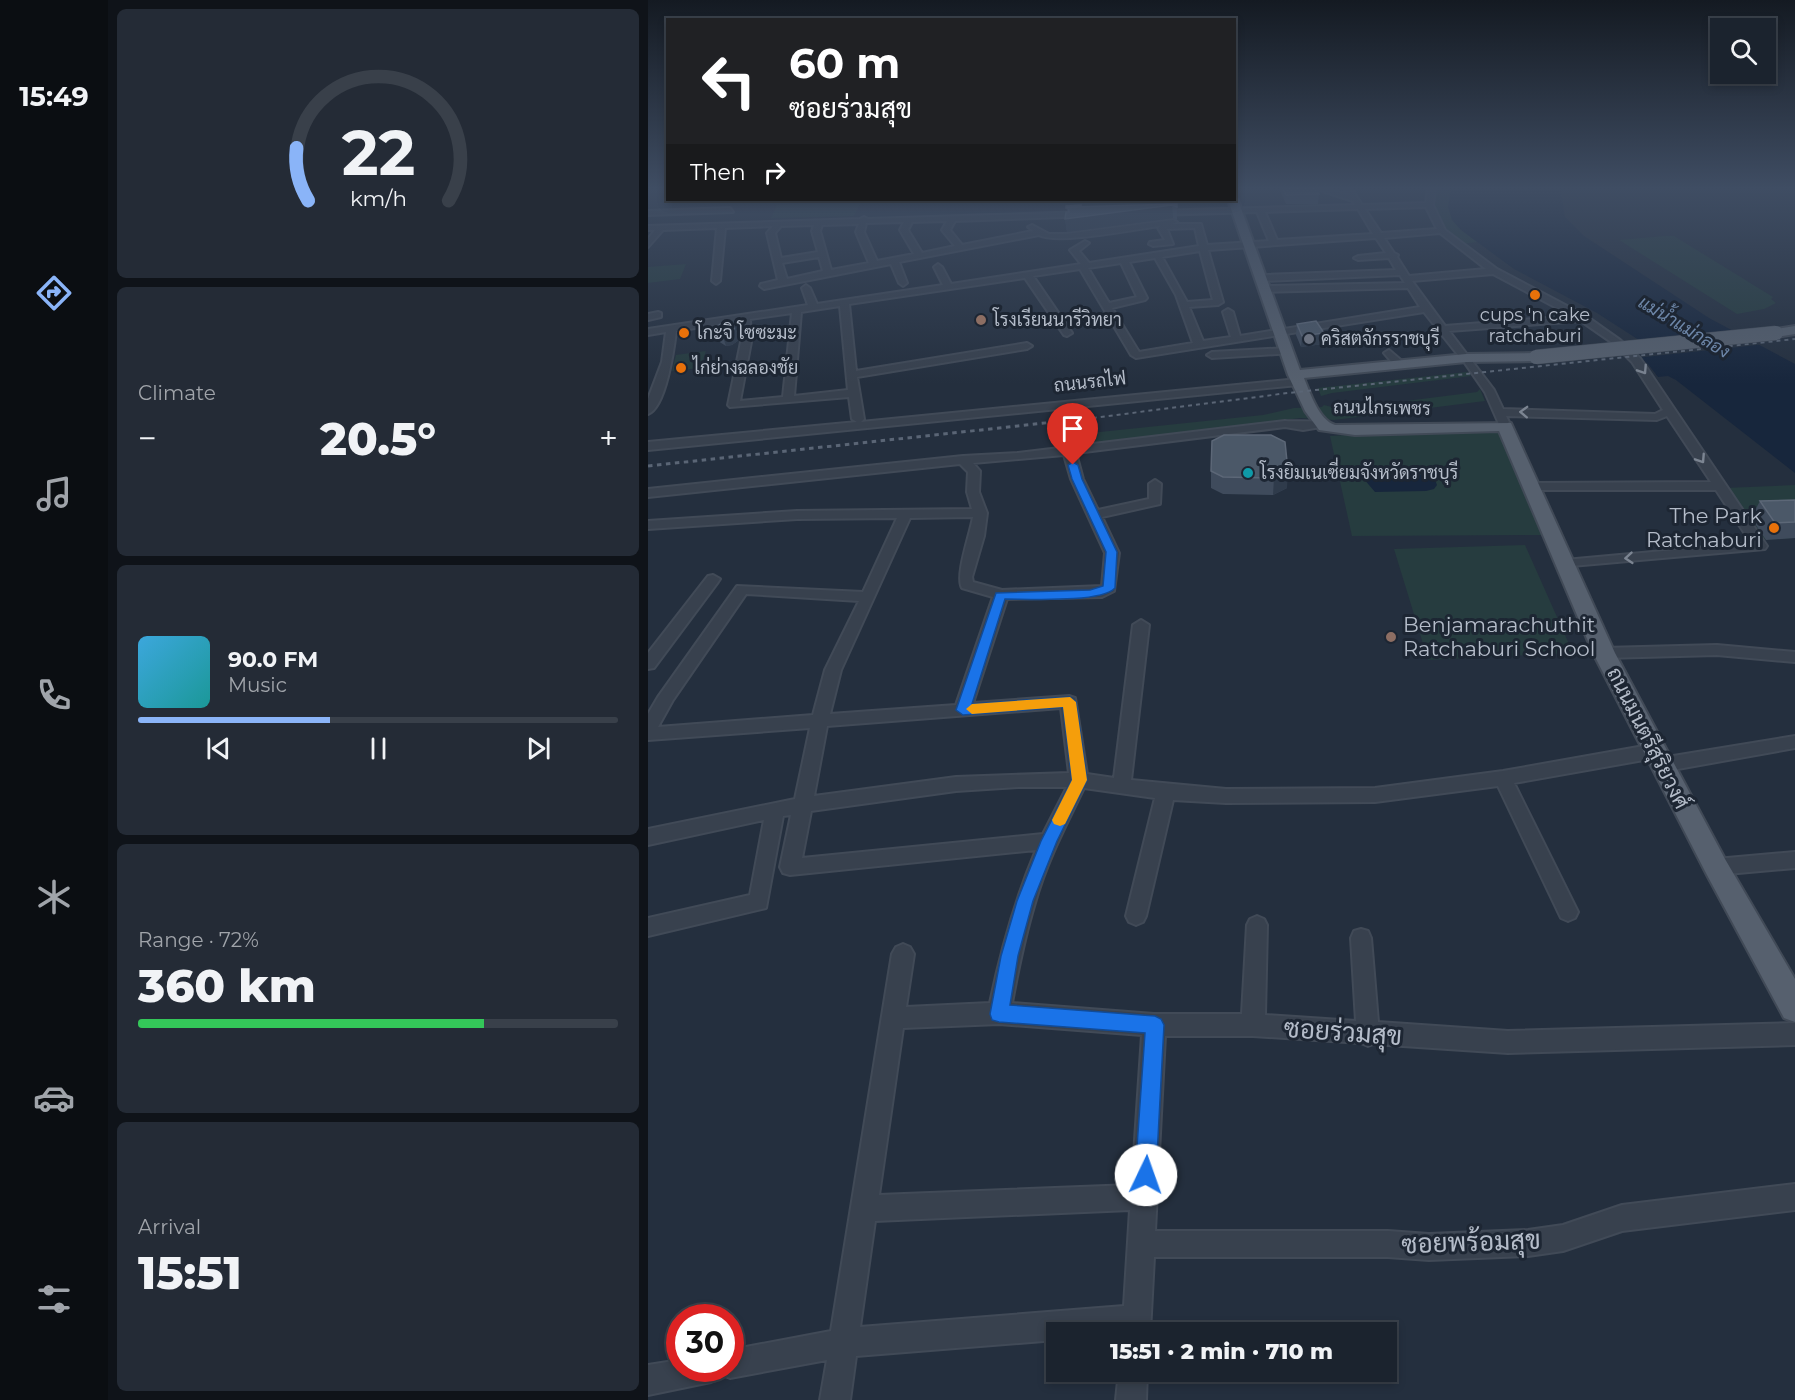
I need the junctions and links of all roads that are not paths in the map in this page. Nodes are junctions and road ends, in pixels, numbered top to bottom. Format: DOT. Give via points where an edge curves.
graph roads {
  1 [pos="719,253"];
  2 [pos="775,253"];
  3 [pos="869,253"];
  4 [pos="928,253"];
  5 [pos="1076,253"];
  6 [pos="1169,253"];
  7 [pos="1205,253"];
  8 [pos="1252,253"];
  9 [pos="1471,253"];
  10 [pos="822,254"];
  11 [pos="919,255"];
  12 [pos="1158,255"];
  13 [pos="1394,255"];
  14 [pos="1124,257"];
  15 [pos="1359,258"];
  16 [pos="894,260"];
  17 [pos="777,261"];
  18 [pos="874,264"];
  19 [pos="1085,266"];
  20 [pos="1300,266"];
  21 [pos="938,267"];
  22 [pos="1494,271"];
  23 [pos="825,273"];
  24 [pos="1367,274"];
  25 [pos="1028,275"];
  26 [pos="1407,279"];
  27 [pos="716,281"];
  28 [pos="783,282"];
  29 [pos="903,283"];
  30 [pos="1263,284"];
  31 [pos="764,286"];
  32 [pos="948,287"];
  33 [pos="806,288"];
  34 [pos="844,303"];
  35 [pos="1185,305"];
  36 [pos="1106,307"];
  37 [pos="814,308"];
  38 [pos="1426,309"];
  39 [pos="797,310"];
  40 [pos="1228,312"];
  41 [pos="745,318"];
  42 [pos="1584,318"];
  43 [pos="671,328"];
  44 [pos="1443,329"];
  45 [pos="1795,330"];
  46 [pos="648,332"];
  47 [pos="1281,332"];
  48 [pos="1066,333"];
  49 [pos="1236,339"];
  50 [pos="1617,342"];
  51 [pos="1200,345"];
  52 [pos="1027,346"];
  53 [pos="1288,351"];
  54 [pos="1389,353"];
  55 [pos="1212,355"];
  56 [pos="1499,357"];
  57 [pos="1536,357"];
  58 [pos="1468,361"];
  59 [pos="1399,364"];
  60 [pos="852,375"];
  61 [pos="664,378"];
  62 [pos="1296,379"];
  63 [pos="648,380"];
  64 [pos="853,393"];
  65 [pos="651,399"];
  66 [pos="788,400"];
  67 [pos="648,411"];
  68 [pos="1669,411"];
  69 [pos="858,419"];
  70 [pos="1502,419"];
  71 [pos="1322,423"];
  72 [pos="762,432"];
  73 [pos="648,440"];
  74 [pos="648,446"];
  75 [pos="1069,451"];
  76 [pos="963,460"];
  77 [pos="1155,484"];
  78 [pos="1719,486"];
  79 [pos="1533,487"];
  80 [pos="648,493"];
  81 [pos="980,513"];
  82 [pos="905,514"];
  83 [pos="1094,515"];
  84 [pos="648,525"];
  85 [pos="1565,564"];
  86 [pos="713,579"];
  87 [pos="1001,595"];
  88 [pos="868,597"];
  89 [pos="1141,625"];
  90 [pos="1604,653"];
  91 [pos="1795,657"];
  92 [pos="648,664"];
  93 [pos="666,697"];
  94 [pos="648,698"];
  95 [pos="963,710"];
  96 [pos="820,721"];
  97 [pos="648,729"];
  98 [pos="648,734"];
  99 [pos="1795,742"];
  100 [pos="1658,758"];
  101 [pos="1503,778"];
  102 [pos="1079,780"];
  103 [pos="1122,784"];
  104 [pos="1166,792"];
  105 [pos="803,805"];
  106 [pos="775,811"];
  107 [pos="648,837"];
  108 [pos="1049,841"];
  109 [pos="1795,860"];
  110 [pos="1716,867"];
  111 [pos="1568,912"];
  112 [pos="1136,916"];
  113 [pos="1257,925"];
  114 [pos="648,927"];
  115 [pos="1362,938"];
  116 [pos="903,954"];
  117 [pos="1794,1004"];
  118 [pos="999,1014"];
  119 [pos="892,1018"];
  120 [pos="1155,1025"];
  121 [pos="1253,1025"];
  122 [pos="1795,1034"];
  123 [pos="1368,1035"];
  124 [pos="1145,1197"];
  125 [pos="1795,1197"];
  126 [pos="866,1208"];
  127 [pos="1143,1244"];
  128 [pos="1136,1322"];
  129 [pos="1046,1331"];
  130 [pos="843,1343"];
  131 [pos="744,1361"];
  132 [pos="666,1377"];
  133 [pos="648,1380"];
  134 [pos="1132,1382"];
  135 [pos="835,1400"];
  136 [pos="1131,1400"];
  1 -- 27 [label="street"];
  2 -- 17 [label="street"];
  3 -- 18 [label="street"];
  4 -- 11 [label="street"];
  5 -- 19 [label="street"];
  6 -- 12 [label="street"];
  7 -- 35 [label="street" via="1218,302"];
  8 -- 30 [label="main road, ถนนไกรเพชร"];
  9 -- 22 [label="street"];
  10 -- 17 [label="street"];
  10 -- 23 [label="street"];
  11 -- 16 [label="street"];
  12 -- 14 [label="street"];
  12 -- 35 [label="street"];
  13 -- 15 [label="street"];
  13 -- 26 [label="street, ถนนมนตรีสุริยวงศ์"];
  14 -- 19 [label="street"];
  14 -- 36 [label="street" via="1142,298"];
  15 -- 20 [label="street"];
  15 -- 24 [label="street"];
  16 -- 18 [label="street"];
  16 -- 29 [label="street"];
  17 -- 28 [label="street"];
  18 -- 23 [label="street"];
  19 -- 25 [label="street"];
  19 -- 36 [label="street"];
  21 -- 32 [label="street"];
  22 -- 26 [label="street"];
  22 -- 42 [label="street"];
  23 -- 28 [label="street"];
  24 -- 26 [label="street"];
  24 -- 30 [label="street"];
  25 -- 32 [label="street"];
  25 -- 48 [label="street"];
  26 -- 30 [label="street"];
  26 -- 38 [label="street, ถนนมนตรีสุริยวงศ์"];
  28 -- 31 [label="street"];
  30 -- 47 [label="main road, ถนนไกรเพชร"];
  32 -- 34 [label="street"];
  33 -- 37 [label="street"];
  34 -- 37 [label="street"];
  34 -- 60 [label="street"];
  35 -- 51 [label="street"];
  36 -- 51 [label="street" via="1136,355"];
  37 -- 39 [label="street"];
  38 -- 44 [label="street, ถนนมนตรีสุริยวงศ์"];
  38 -- 47 [label="street"];
  39 -- 41 [label="street"];
  39 -- 66 [label="street"];
  40 -- 49 [label="street"];
  41 -- 43 [label="street"];
  41 -- 66 [label="street" via="746,342 734,405"];
  42 -- 44 [label="street"];
  42 -- 50 [label="street"];
  43 -- 46 [label="street"];
  43 -- 61 [label="street"];
  44 -- 58 [label="street, ถนนมนตรีสุริยวงศ์"];
  45 -- 57 [label="main road, ถนนรถไฟ, bridge"];
  47 -- 49 [label="street"];
  47 -- 53 [label="main road, ถนนไกรเพชร"];
  49 -- 51 [label="street"];
  50 -- 56 [label="street"];
  50 -- 68 [label="street, one-way" via="1636,360"];
  52 -- 60 [label="street"];
  53 -- 55 [label="street"];
  53 -- 62 [label="main road, ถนนไกรเพชร"];
  54 -- 59 [label="street"];
  56 -- 57 [label="main road, ถนนรถไฟ"];
  56 -- 58 [label="main road, ถนนรถไฟ"];
  57 -- 58 [label="main road, ถนนรถไฟ"];
  58 -- 59 [label="main road, ถนนรถไฟ"];
  58 -- 62 [label="main road, ถนนรถไฟ"];
  58 -- 70 [label="street, ถนนมนตรีสุริยวงศ์"];
  59 -- 62 [label="main road, ถนนรถไฟ"];
  60 -- 64 [label="street"];
  61 -- 63 [label="street"];
  61 -- 65 [label="street"];
  62 -- 69 [label="street, ถนนรถไฟ"];
  62 -- 71 [label="main road, ถนนไกรเพชร"];
  62 -- 72 [label="street, ถนนรถไฟ"];
  64 -- 66 [label="street"];
  64 -- 69 [label="street"];
  65 -- 67 [label="street"];
  68 -- 70 [label="street, one-way" via="1657,417"];
  68 -- 78 [label="street, one-way"];
  69 -- 72 [label="street, ถนนรถไฟ"];
  70 -- 71 [label="main road, ถนนไกรเพชร" via="1345,430"];
  70 -- 79 [label="main road, ถนนมนตรีสุริยวงศ์"];
  71 -- 75 [label="street" via="1303,427 1285,424"];
  72 -- 73 [label="street, ถนนรถไฟ"];
  72 -- 74 [label="street, ถนนรถไฟ"];
  75 -- 76 [label="street"];
  75 -- 83 [label="street"];
  76 -- 80 [label="street"];
  76 -- 81 [label="street" via="974,471 973,492"];
  77 -- 83 [label="street" via="1155,501"];
  78 -- 79 [label="street"];
  78 -- 85 [label="street, one-way" via="1761,546"];
  79 -- 85 [label="main road, ถนนมนตรีสุริยวงศ์"];
  81 -- 82 [label="street"];
  81 -- 87 [label="street" via="965,577 967,585"];
  82 -- 84 [label="street" via="797,515"];
  82 -- 88 [label="street"];
  83 -- 87 [label="street" via="1112,552 1109,588 1090,594"];
  85 -- 90 [label="main road, ถนนมนตรีสุริยวงศ์"];
  86 -- 92 [label="street"];
  87 -- 95 [label="street"];
  88 -- 93 [label="street" via="742,589"];
  88 -- 96 [label="street" via="833,670"];
  89 -- 103 [label="street"];
  90 -- 91 [label="street" via="1717,650"];
  90 -- 100 [label="main road, ถนนมนตรีสุริยวงศ์"];
  93 -- 94 [label="street"];
  93 -- 97 [label="street"];
  95 -- 96 [label="street"];
  95 -- 102 [label="street" via="1070,702"];
  96 -- 98 [label="street"];
  96 -- 105 [label="street"];
  99 -- 100 [label="street"];
  100 -- 101 [label="street"];
  100 -- 110 [label="main road, ถนนมนตรีสุริยวงศ์"];
  101 -- 104 [label="street" via="1375,795 1259,797"];
  101 -- 111 [label="street"];
  102 -- 103 [label="street"];
  102 -- 105 [label="street" via="956,784"];
  102 -- 108 [label="street"];
  103 -- 104 [label="street"];
  104 -- 112 [label="street"];
  105 -- 106 [label="street"];
  105 -- 108 [label="street" via="790,867"];
  106 -- 107 [label="street"];
  106 -- 114 [label="street" via="759,902"];
  108 -- 118 [label="street" via="1025,901"];
  109 -- 110 [label="street"];
  110 -- 117 [label="main road, ถนนมนตรีสุริยวงศ์"];
  113 -- 121 [label="street"];
  115 -- 123 [label="street"];
  116 -- 119 [label="street"];
  118 -- 119 [label="street, ซอยร่วมสุข"];
  118 -- 120 [label="street, ซอยร่วมสุข"];
  119 -- 126 [label="street"];
  120 -- 121 [label="street, ซอยร่วมสุข"];
  120 -- 124 [label="street"];
  121 -- 123 [label="street, ซอยร่วมสุข"];
  122 -- 123 [label="street, ซอยร่วมสุข" via="1508,1042"];
  124 -- 126 [label="street"];
  124 -- 127 [label="street"];
  125 -- 127 [label="street, ซอยพร้อมสุข" via="1622,1218 1563,1238 1528,1244 1429,1248 1388,1244"];
  126 -- 130 [label="street"];
  127 -- 128 [label="street"];
  129 -- 130 [label="street"];
  130 -- 131 [label="street"];
  130 -- 135 [label="street"];
  132 -- 133 [label="street"];
  134 -- 136 [label="street"];
}
